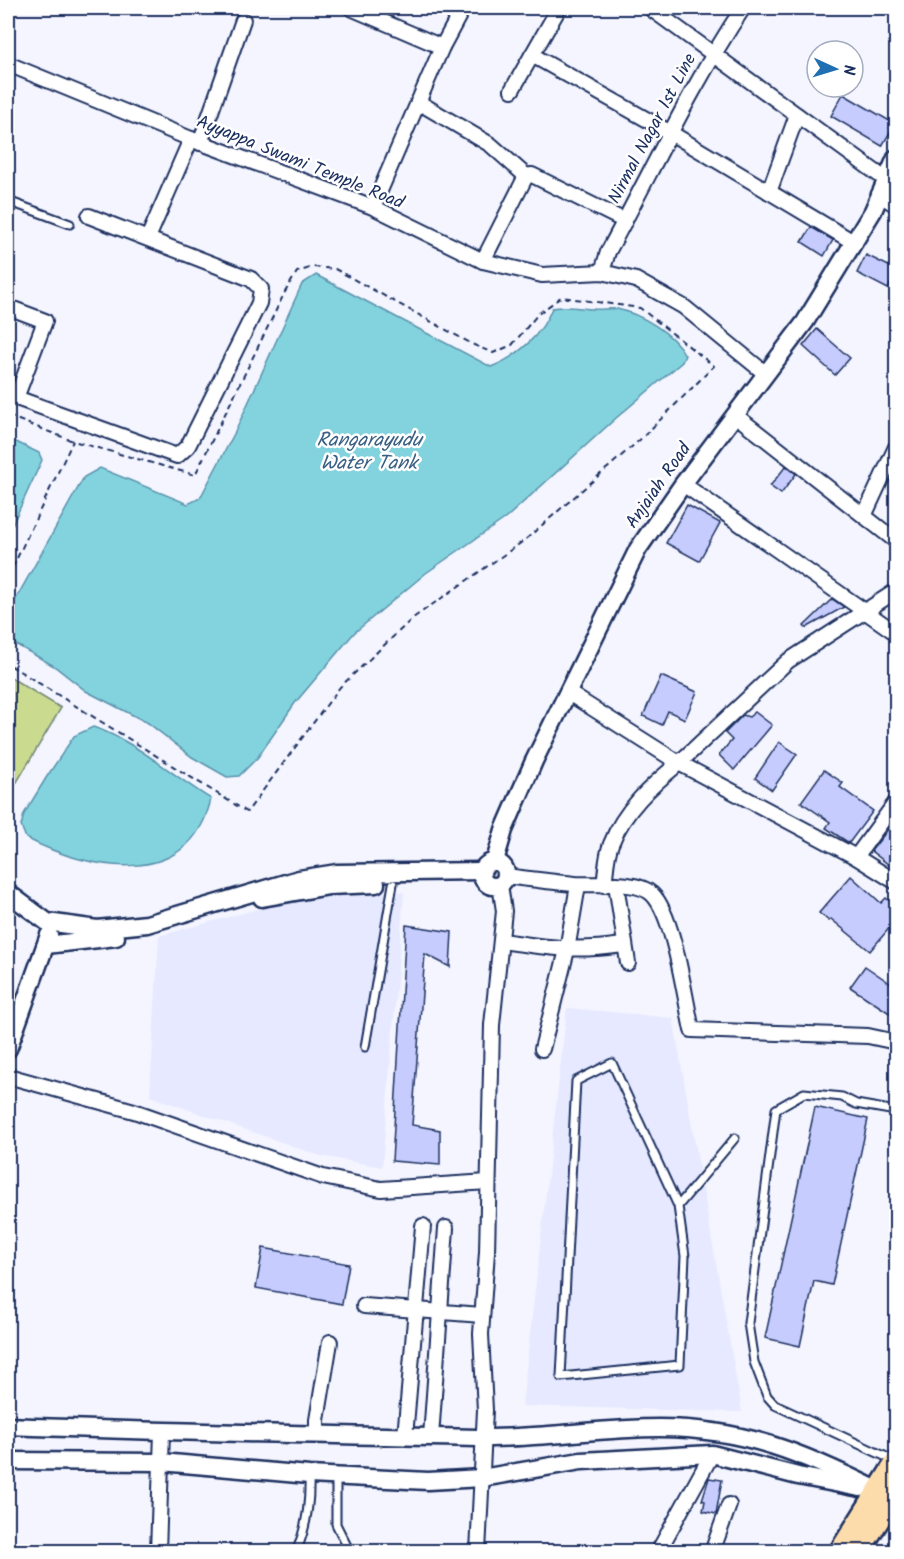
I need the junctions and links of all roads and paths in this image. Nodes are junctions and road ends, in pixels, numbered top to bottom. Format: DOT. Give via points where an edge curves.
graph roads {
  1 [pos="351,8"];
  2 [pos="463,8"];
  3 [pos="559,8"];
  4 [pos="650,8"];
  5 [pos="743,8"];
  6 [pos="243,20"];
  7 [pos="442,47"];
  8 [pos="714,52"];
  9 [pos="532,55"];
  10 [pos="8,64"];
  11 [pos="512,90"];
  12 [pos="418,102"];
  13 [pos="797,115"];
  14 [pos="669,132"];
  15 [pos="195,141"];
  16 [pos="897,158"];
  17 [pos="526,176"];
  18 [pos="882,186"];
  19 [pos="769,192"];
  20 [pos="8,201"];
  21 [pos="897,205"];
  22 [pos="373,207"];
  23 [pos="89,216"];
  24 [pos="625,221"];
  25 [pos="70,224"];
  26 [pos="148,238"];
  27 [pos="855,243"];
  28 [pos="483,261"];
  29 [pos="602,272"];
  30 [pos="8,307"];
  31 [pos="766,374"];
  32 [pos="12,396"];
  33 [pos="8,416"];
  34 [pos="735,416"];
  35 [pos="73,441"];
  36 [pos="897,447"];
  37 [pos="682,484"];
  38 [pos="865,514"];
  39 [pos="897,541"];
  40 [pos="8,577"];
  41 [pos="897,591"];
  42 [pos="864,612"];
  43 [pos="897,633"];
  44 [pos="8,664"];
  45 [pos="567,692"];
  46 [pos="679,763"];
  47 [pos="897,802"];
  48 [pos="855,857"];
  49 [pos="494,875"];
  50 [pos="897,882"];
  51 [pos="393,884"];
  52 [pos="578,885"];
  53 [pos="610,885"];
  54 [pos="8,893"];
  55 [pos="47,922"];
  56 [pos="502,941"];
  57 [pos="46,945"];
  58 [pos="624,945"];
  59 [pos="567,950"];
  60 [pos="628,963"];
  61 [pos="897,1042"];
  62 [pos="365,1047"];
  63 [pos="8,1048"];
  64 [pos="542,1049"];
  65 [pos="8,1076"];
  66 [pos="897,1111"];
  67 [pos="735,1138"];
  68 [pos="488,1182"];
  69 [pos="678,1206"];
  70 [pos="423,1226"];
  71 [pos="446,1227"];
  72 [pos="364,1306"];
  73 [pos="416,1310"];
  74 [pos="441,1312"];
  75 [pos="483,1315"];
  76 [pos="330,1342"];
  77 [pos="8,1426"];
  78 [pos="162,1432"];
  79 [pos="318,1435"];
  80 [pos="405,1437"];
  81 [pos="431,1437"];
  82 [pos="483,1438"];
  83 [pos="712,1454"];
  84 [pos="8,1461"];
  85 [pos="161,1462"];
  86 [pos="309,1475"];
  87 [pos="336,1475"];
  88 [pos="482,1478"];
  89 [pos="892,1480"];
  90 [pos="729,1505"];
  91 [pos="158,1551"];
  92 [pos="296,1551"];
  93 [pos="350,1551"];
  94 [pos="478,1551"];
  95 [pos="658,1551"];
  96 [pos="712,1551"];
  97 [pos="840,1551"];
  98 [pos="858,1551"];
  1 -- 7 [label="street"];
  2 -- 7 [label="street"];
  3 -- 9 [label="street"];
  4 -- 8 [label="street"];
  5 -- 8 [label="street, Nirmal Nagar 1st Line"];
  6 -- 15 [label="street"];
  7 -- 12 [label="street"];
  8 -- 13 [label="street"];
  8 -- 14 [label="street, Nirmal Nagar 1st Line"];
  9 -- 11 [label="street"];
  9 -- 14 [label="street"];
  10 -- 15 [label="street, Ayyappa Swami Temple Road"];
  12 -- 17 [label="street" via="491,145"];
  12 -- 22 [label="street"];
  13 -- 18 [label="street"];
  13 -- 19 [label="street"];
  14 -- 19 [label="street"];
  14 -- 24 [label="street, Nirmal Nagar 1st Line"];
  15 -- 22 [label="street, Ayyappa Swami Temple Road"];
  15 -- 26 [label="street"];
  16 -- 18 [label="street, Anjaiah Road"];
  17 -- 24 [label="street"];
  17 -- 28 [label="street"];
  18 -- 21 [label="street"];
  18 -- 27 [label="street, Anjaiah Road"];
  19 -- 27 [label="street"];
  20 -- 25 [label="lane"];
  22 -- 28 [label="street, Ayyappa Swami Temple Road"];
  23 -- 26 [label="street"];
  24 -- 29 [label="street, Nirmal Nagar 1st Line"];
  26 -- 32 [label="street" via="251,279 261,289 259,303 185,451 171,455"];
  27 -- 31 [label="street, Anjaiah Road" via="805,322"];
  28 -- 29 [label="street, Ayyappa Swami Temple Road" via="542,275"];
  29 -- 31 [label="street, Ayyappa Swami Temple Road" via="636,280 684,307"];
  30 -- 32 [label="street" via="45,321"];
  31 -- 34 [label="street, Anjaiah Road"];
  33 -- 35 [label="path"];
  34 -- 37 [label="street, Anjaiah Road"];
  34 -- 38 [label="street"];
  35 -- 40 [label="path"];
  35 -- 44 [label="path" via="195,475 285,292 297,272 313,267 335,269 493,352 512,345 538,314 561,297 639,308 714,366 643,437 525,540 413,618 340,687 247,812"];
  36 -- 38 [label="street"];
  37 -- 42 [label="street"];
  37 -- 45 [label="street, Anjaiah Road" via="630,564"];
  38 -- 39 [label="street"];
  41 -- 42 [label="street"];
  42 -- 43 [label="street"];
  42 -- 46 [label="street" via="788,661"];
  45 -- 46 [label="street"];
  45 -- 49 [label="street, Anjaiah Road" via="504,830"];
  46 -- 48 [label="street"];
  46 -- 53 [label="street" via="623,818 610,845"];
  47 -- 48 [label="street"];
  48 -- 50 [label="street"];
  49 -- 51 [label="street"];
  49 -- 52 [label="street"];
  49 -- 55 [label="street" via="337,873 279,883 147,924 97,929"];
  49 -- 56 [label="street" via="504,911"];
  51 -- 57 [label="street" via="329,886 270,896 144,932"];
  51 -- 62 [label="lane"];
  52 -- 53 [label="street"];
  52 -- 59 [label="street"];
  53 -- 58 [label="street"];
  53 -- 61 [label="street" via="641,888 660,905 692,1030 868,1036"];
  54 -- 55 [label="street"];
  55 -- 57 [label="street"];
  56 -- 59 [label="street"];
  56 -- 68 [label="street" via="492,1025"];
  57 -- 63 [label="street"];
  58 -- 59 [label="street"];
  58 -- 60 [label="street"];
  59 -- 64 [label="street"];
  65 -- 68 [label="street" via="134,1111 323,1176 381,1189"];
  66 -- 89 [label="lane" via="856,1104 842,1097 804,1093 776,1109 748,1323 754,1362 767,1396 775,1405"];
  67 -- 69 [label="lane"];
  68 -- 75 [label="street"];
  69 -- 69 [label="lane" via="686,1256 680,1365 561,1377 576,1081 612,1063"];
  70 -- 73 [label="street"];
  71 -- 74 [label="street"];
  72 -- 73 [label="street"];
  73 -- 74 [label="street"];
  73 -- 80 [label="street"];
  74 -- 75 [label="street"];
  74 -- 81 [label="street"];
  75 -- 82 [label="street"];
  76 -- 79 [label="street"];
  77 -- 78 [label="street"];
  78 -- 79 [label="street"];
  78 -- 85 [label="street"];
  79 -- 80 [label="street"];
  80 -- 81 [label="street"];
  81 -- 82 [label="street"];
  82 -- 88 [label="street"];
  82 -- 89 [label="street" via="660,1428 720,1434 763,1440"];
  83 -- 88 [label="street" via="580,1461"];
  83 -- 89 [label="street" via="798,1476"];
  83 -- 95 [label="street"];
  84 -- 85 [label="street"];
  85 -- 86 [label="street"];
  85 -- 91 [label="street"];
  86 -- 87 [label="street"];
  86 -- 92 [label="lane" via="304,1533"];
  87 -- 88 [label="street" via="428,1481"];
  87 -- 93 [label="lane" via="336,1524"];
  88 -- 94 [label="street"];
  89 -- 97 [label="main road"];
  89 -- 98 [label="main road"];
  90 -- 96 [label="street"];
}
